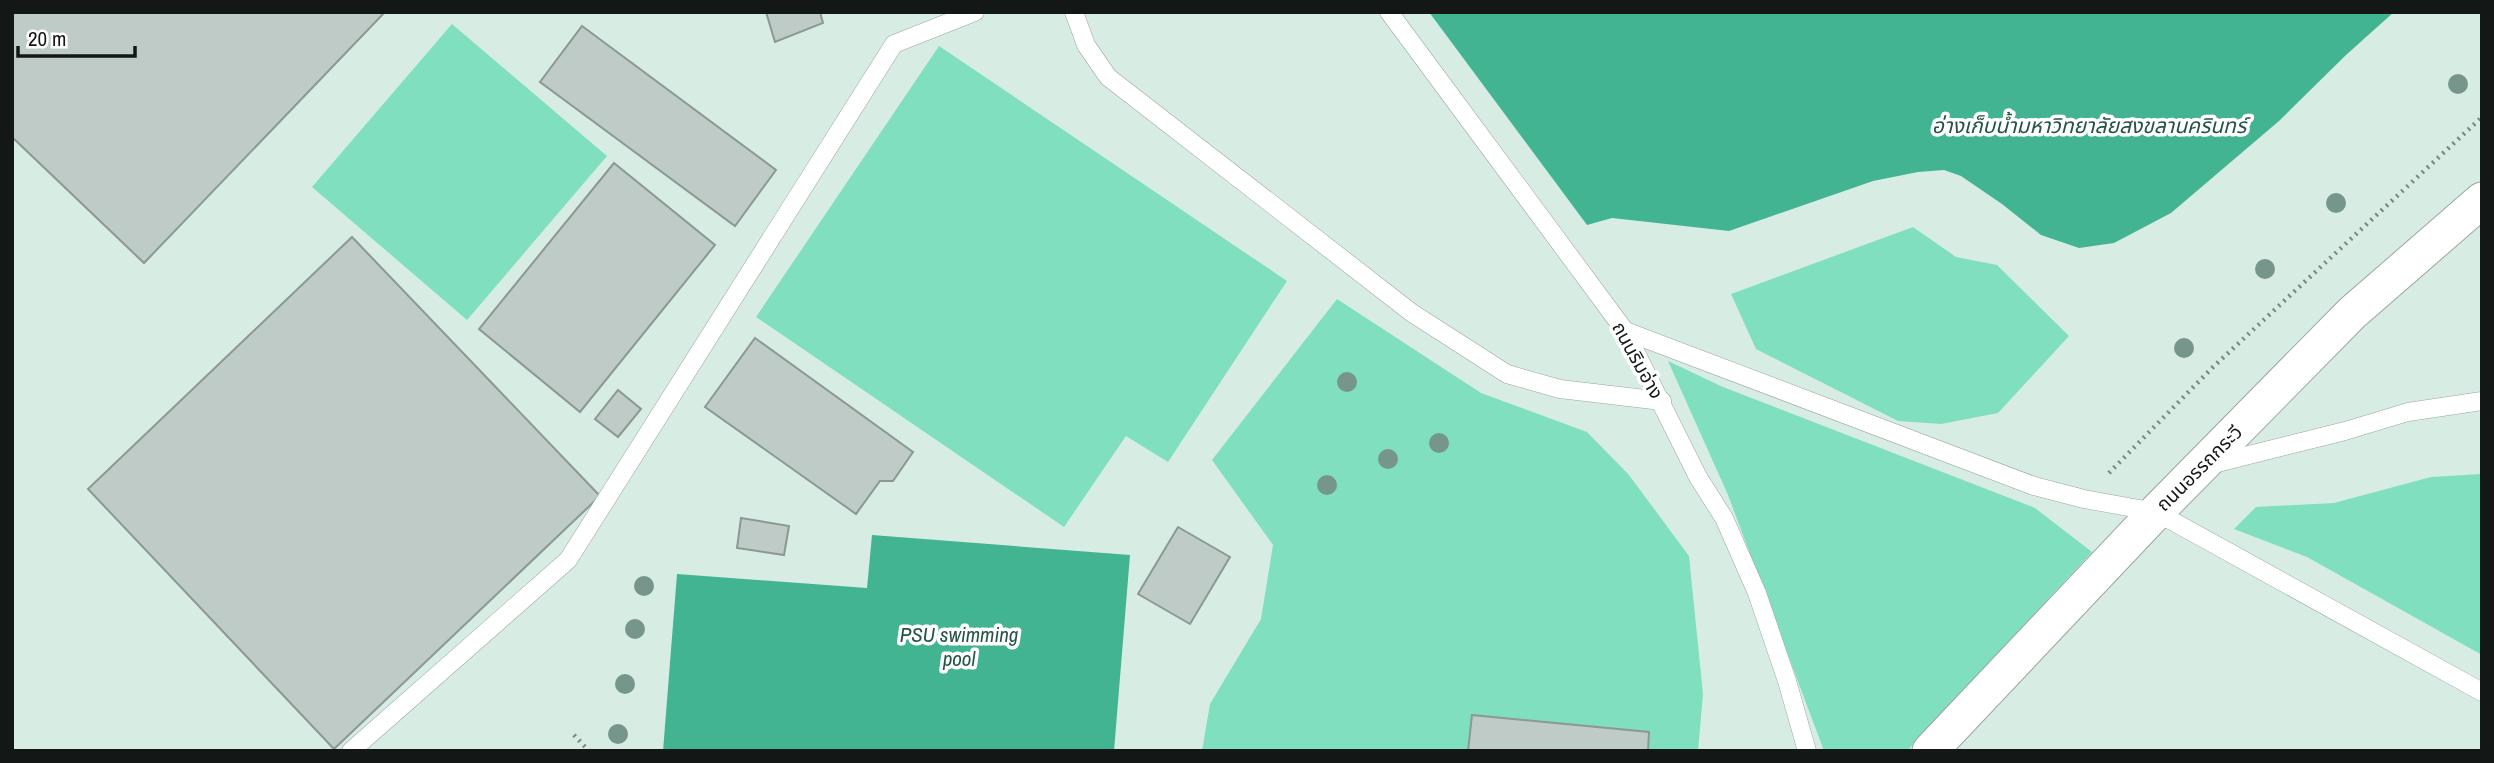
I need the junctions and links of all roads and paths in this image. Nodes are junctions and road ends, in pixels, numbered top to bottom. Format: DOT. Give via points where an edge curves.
graph roads {
  1 [pos="975,12"];
  2 [pos="1074,12"];
  3 [pos="1389,12"];
  4 [pos="2482,117"];
  5 [pos="2482,200"];
  6 [pos="1625,331"];
  7 [pos="1662,401"];
  8 [pos="2482,401"];
  9 [pos="2199,468"];
  10 [pos="2084,499"];
  11 [pos="2156,512"];
  12 [pos="2482,692"];
  13 [pos="574,735"];
  14 [pos="351,751"];
  15 [pos="589,751"];
  16 [pos="1807,751"];
  17 [pos="1930,751"];
  1 -- 14 [label="lane" via="894,44 568,560"];
  2 -- 7 [label="lane" via="1086,45 1108,77 1412,313 1507,374 1560,389"];
  3 -- 6 [label="lane, ถนนริมอ่าง"];
  4 -- 10 [label="path" via="2212,368"];
  5 -- 9 [label="street, ถนนอรรถกระวี" via="2352,313"];
  6 -- 7 [label="lane, ถนนริมอ่าง"];
  6 -- 10 [label="lane" via="2034,486"];
  7 -- 16 [label="lane, ถนนริมอ่าง" via="1698,477 1724,518 1757,593"];
  8 -- 9 [label="lane" via="2408,412"];
  9 -- 11 [label="street, ถนนอรรถกระวี"];
  10 -- 11 [label="lane"];
  11 -- 12 [label="lane"];
  11 -- 17 [label="street, ถนนอรรถกระวี"];
  13 -- 15 [label="path"];
}
